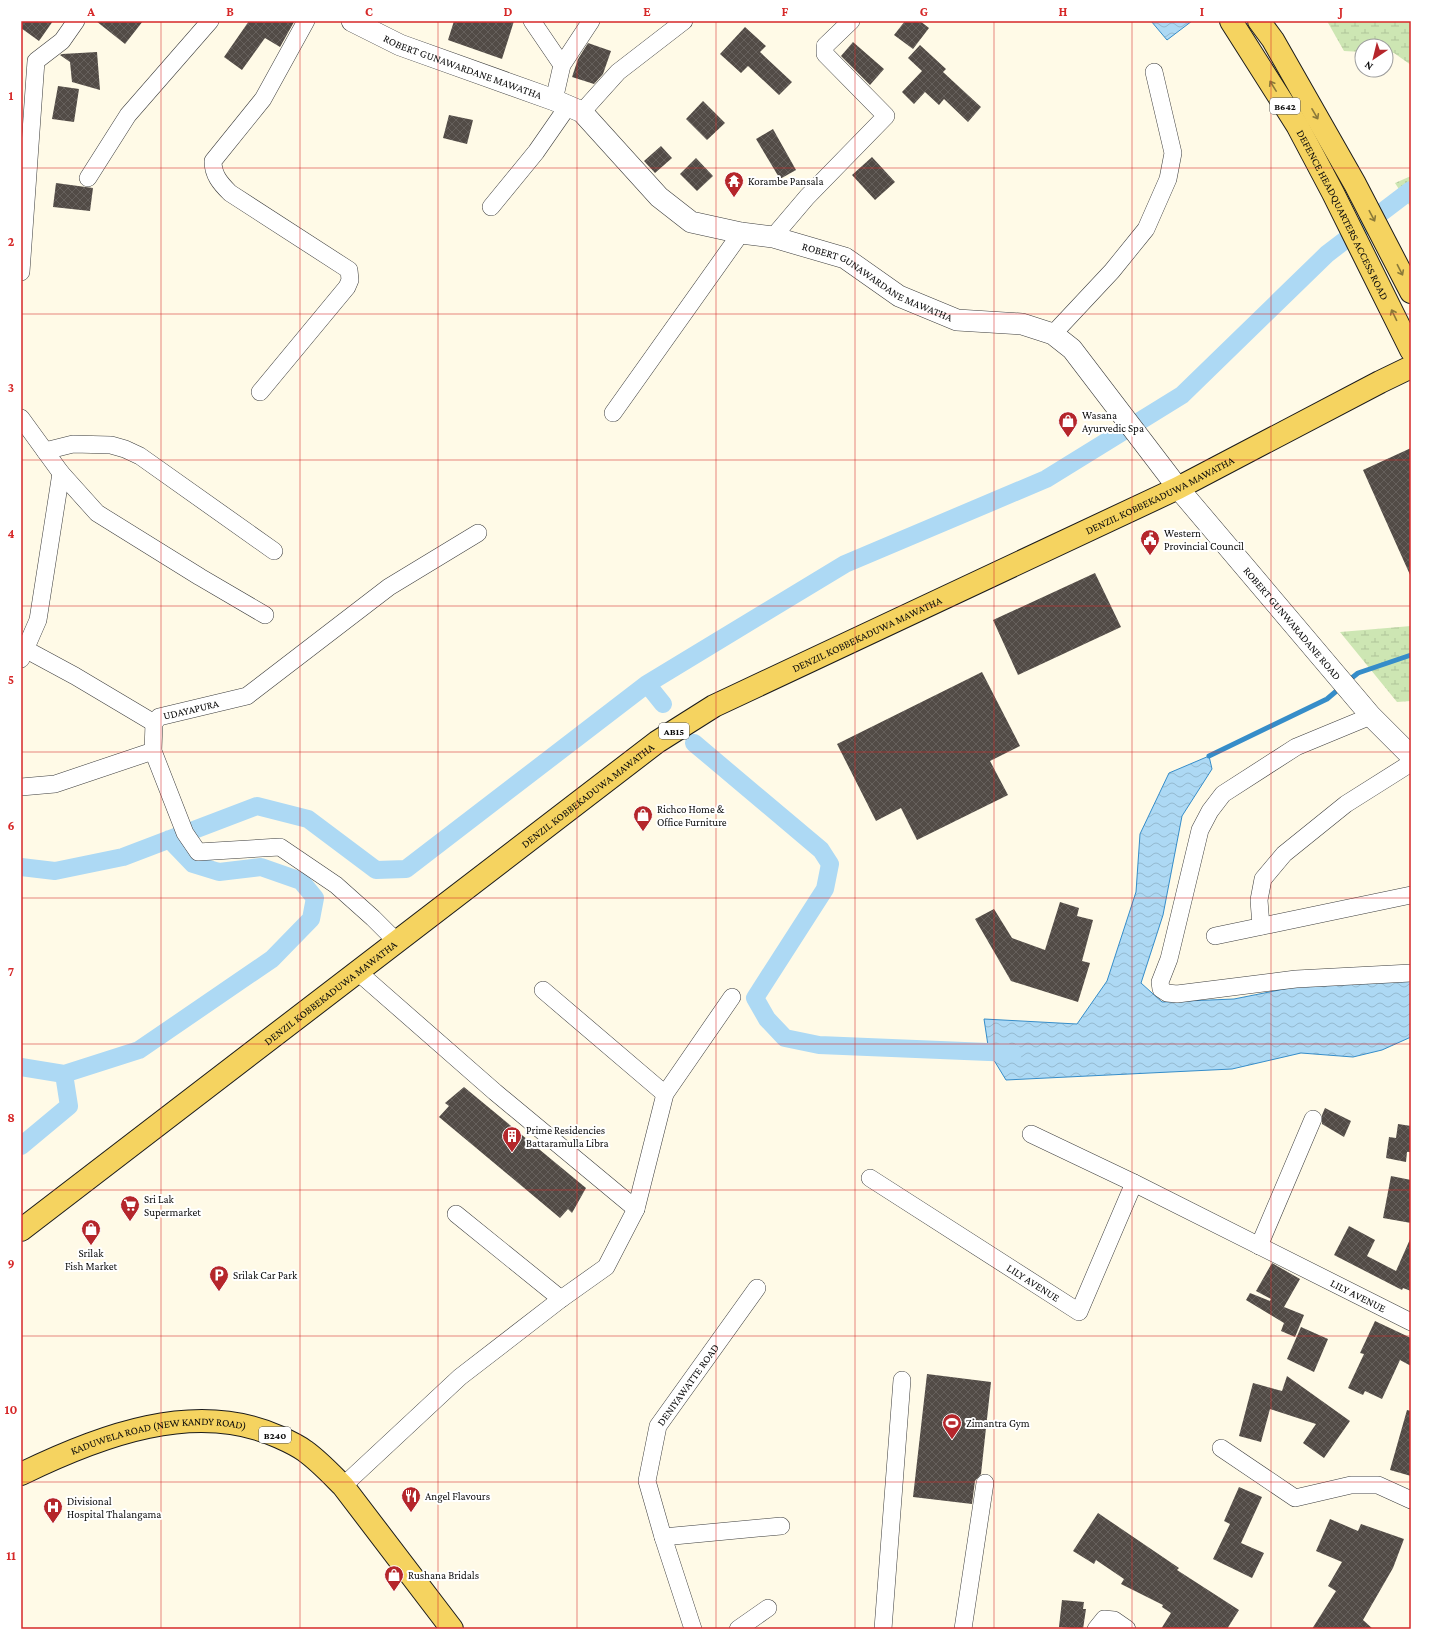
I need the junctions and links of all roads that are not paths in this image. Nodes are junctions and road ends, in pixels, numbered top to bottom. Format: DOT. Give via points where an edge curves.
graph roads {
  1 [pos="76,21"];
  2 [pos="210,21"];
  3 [pos="306,21"];
  4 [pos="352,21"];
  5 [pos="532,21"];
  6 [pos="591,21"];
  7 [pos="684,21"];
  8 [pos="851,21"];
  9 [pos="1232,21"];
  10 [pos="1259,21"];
  11 [pos="562,65"];
  12 [pos="1154,72"];
  13 [pos="568,106"];
  14 [pos="88,178"];
  15 [pos="492,207"];
  16 [pos="741,233"];
  17 [pos="773,237"];
  18 [pos="21,272"];
  19 [pos="1411,292"];
  20 [pos="1053,334"];
  21 [pos="1411,350"];
  22 [pos="1411,367"];
  23 [pos="260,392"];
  24 [pos="613,412"];
  25 [pos="21,418"];
  26 [pos="45,451"];
  27 [pos="61,473"];
  28 [pos="1178,488"];
  29 [pos="478,533"];
  30 [pos="274,551"];
  31 [pos="265,615"];
  32 [pos="23,654"];
  33 [pos="1366,709"];
  34 [pos="154,723"];
  35 [pos="154,751"];
  36 [pos="1411,756"];
  37 [pos="1411,763"];
  38 [pos="21,787"];
  39 [pos="1411,895"];
  40 [pos="1261,926"];
  41 [pos="1215,936"];
  42 [pos="397,942"];
  43 [pos="358,972"];
  44 [pos="1411,973"];
  45 [pos="544,990"];
  46 [pos="732,997"];
  47 [pos="666,1094"];
  48 [pos="1313,1119"];
  49 [pos="1031,1134"];
  50 [pos="870,1178"];
  51 [pos="1134,1183"];
  52 [pos="636,1209"];
  53 [pos="456,1214"];
  54 [pos="21,1230"];
  55 [pos="1259,1246"];
  56 [pos="757,1288"];
  57 [pos="561,1299"];
  58 [pos="1411,1322"];
  59 [pos="902,1380"];
  60 [pos="1221,1448"];
  61 [pos="21,1474"];
  62 [pos="985,1483"];
  63 [pos="343,1486"];
  64 [pos="1411,1500"];
  65 [pos="781,1526"];
  66 [pos="663,1537"];
  67 [pos="768,1608"];
  68 [pos="452,1629"];
  69 [pos="693,1629"];
  70 [pos="738,1629"];
  71 [pos="883,1629"];
  72 [pos="963,1629"];
  73 [pos="1096,1629"];
  74 [pos="1127,1629"];
  1 -- 18 [label="street" via="62,41 36,61"];
  2 -- 14 [label="street" via="128,115"];
  3 -- 23 [label="street" via="263,99 213,161 213,169 218,180 230,193 349,270 350,280"];
  4 -- 13 [label="street, ROBERT GUNAWARDANE MAWATHA" via="400,45"];
  5 -- 11 [label="street"];
  6 -- 11 [label="street, ROBERT GUNAWARDANE MAWATHA"];
  7 -- 13 [label="street" via="618,72"];
  8 -- 17 [label="street" via="825,46 826,54 886,116 806,197"];
  21 -- 9 [label="main road, DEFENCE HEADQUARTERS ACCESS ROAD / B642, one-way" via="1297,125"];
  10 -- 19 [label="main road, DEFENCE HEADQUARTERS ACCESS ROAD / B642, one-way" via="1273,40 1355,184"];
  11 -- 13 [label="street, ROBERT GUNAWARDANE MAWATHA"];
  12 -- 20 [label="street" via="1173,153 1168,179 1146,230"];
  13 -- 15 [label="street" via="536,152"];
  13 -- 16 [label="street, ROBERT GUNAWARDANE MAWATHA" via="659,197 691,222"];
  16 -- 17 [label="street, ROBERT GUNAWARDANE MAWATHA"];
  16 -- 24 [label="street"];
  17 -- 20 [label="street, ROBERT GUNAWARDANE MAWATHA" via="845,258 899,296 957,320 1022,324"];
  20 -- 28 [label="street, ROBERT GUNAWARDANE MAWATHA" via="1072,349"];
  22 -- 28 [label="main road, DENZIL KOBBEKADUWA MAWATHA / AB15"];
  25 -- 26 [label="street"];
  26 -- 27 [label="street"];
  26 -- 30 [label="street" via="73,444 125,449 140,456"];
  27 -- 31 [label="street" via="97,513"];
  27 -- 32 [label="street" via="38,620"];
  28 -- 33 [label="street, ROBERT GUNWARADANE ROAD"];
  28 -- 42 [label="main road, DENZIL KOBBEKADUWA MAWATHA / AB15" via="714,706 657,742"];
  29 -- 34 [label="street, UDAYAPURA" via="389,586 246,696 159,717"];
  32 -- 34 [label="street" via="75,676"];
  33 -- 36 [label="street, ROBERT GUNWARADANE ROAD"];
  33 -- 44 [label="street" via="1296,747 1224,794 1210,811 1200,830 1169,959 1160,982 1161,989 1176,994 1296,979"];
  34 -- 35 [label="street, UDAYAPURA"];
  35 -- 38 [label="street" via="55,784"];
  35 -- 42 [label="street, UDAYAPURA" via="185,833 198,852 280,847 336,885"];
  37 -- 40 [label="street" via="1346,804 1284,854 1263,879 1259,900"];
  39 -- 40 [label="street"];
  40 -- 41 [label="street"];
  42 -- 43 [label="main road, DENZIL KOBBEKADUWA MAWATHA / AB15"];
  43 -- 52 [label="street" via="495,1092"];
  43 -- 54 [label="main road, DENZIL KOBBEKADUWA MAWATHA / AB15"];
  45 -- 47 [label="street"];
  46 -- 47 [label="street"];
  47 -- 52 [label="street"];
  48 -- 55 [label="street"];
  49 -- 51 [label="street, LILY AVENUE"];
  50 -- 51 [label="street, LILY AVENUE" via="1080,1312"];
  51 -- 55 [label="street, LILY AVENUE"];
  52 -- 57 [label="street" via="606,1267"];
  53 -- 57 [label="street"];
  55 -- 58 [label="street, LILY AVENUE"];
  56 -- 66 [label="street, DENIYAWATTE ROAD" via="658,1426 647,1481"];
  57 -- 63 [label="street" via="460,1377"];
  59 -- 71 [label="street"];
  60 -- 64 [label="street" via="1295,1498 1351,1485 1378,1484"];
  61 -- 63 [label="main road, KADUWELA ROAD (NEW KANDY ROAD) / B240" via="98,1441 126,1432 187,1421 211,1420 258,1428 291,1442 325,1467"];
  62 -- 72 [label="street"];
  63 -- 68 [label="main road, KADUWELA ROAD (NEW KANDY ROAD) / B240"];
  65 -- 66 [label="street"];
  66 -- 69 [label="street, DENIYAWATTE ROAD"];
  67 -- 70 [label="street"];
  73 -- 74 [label="street" via="1104,1619 1114,1620"];
}
